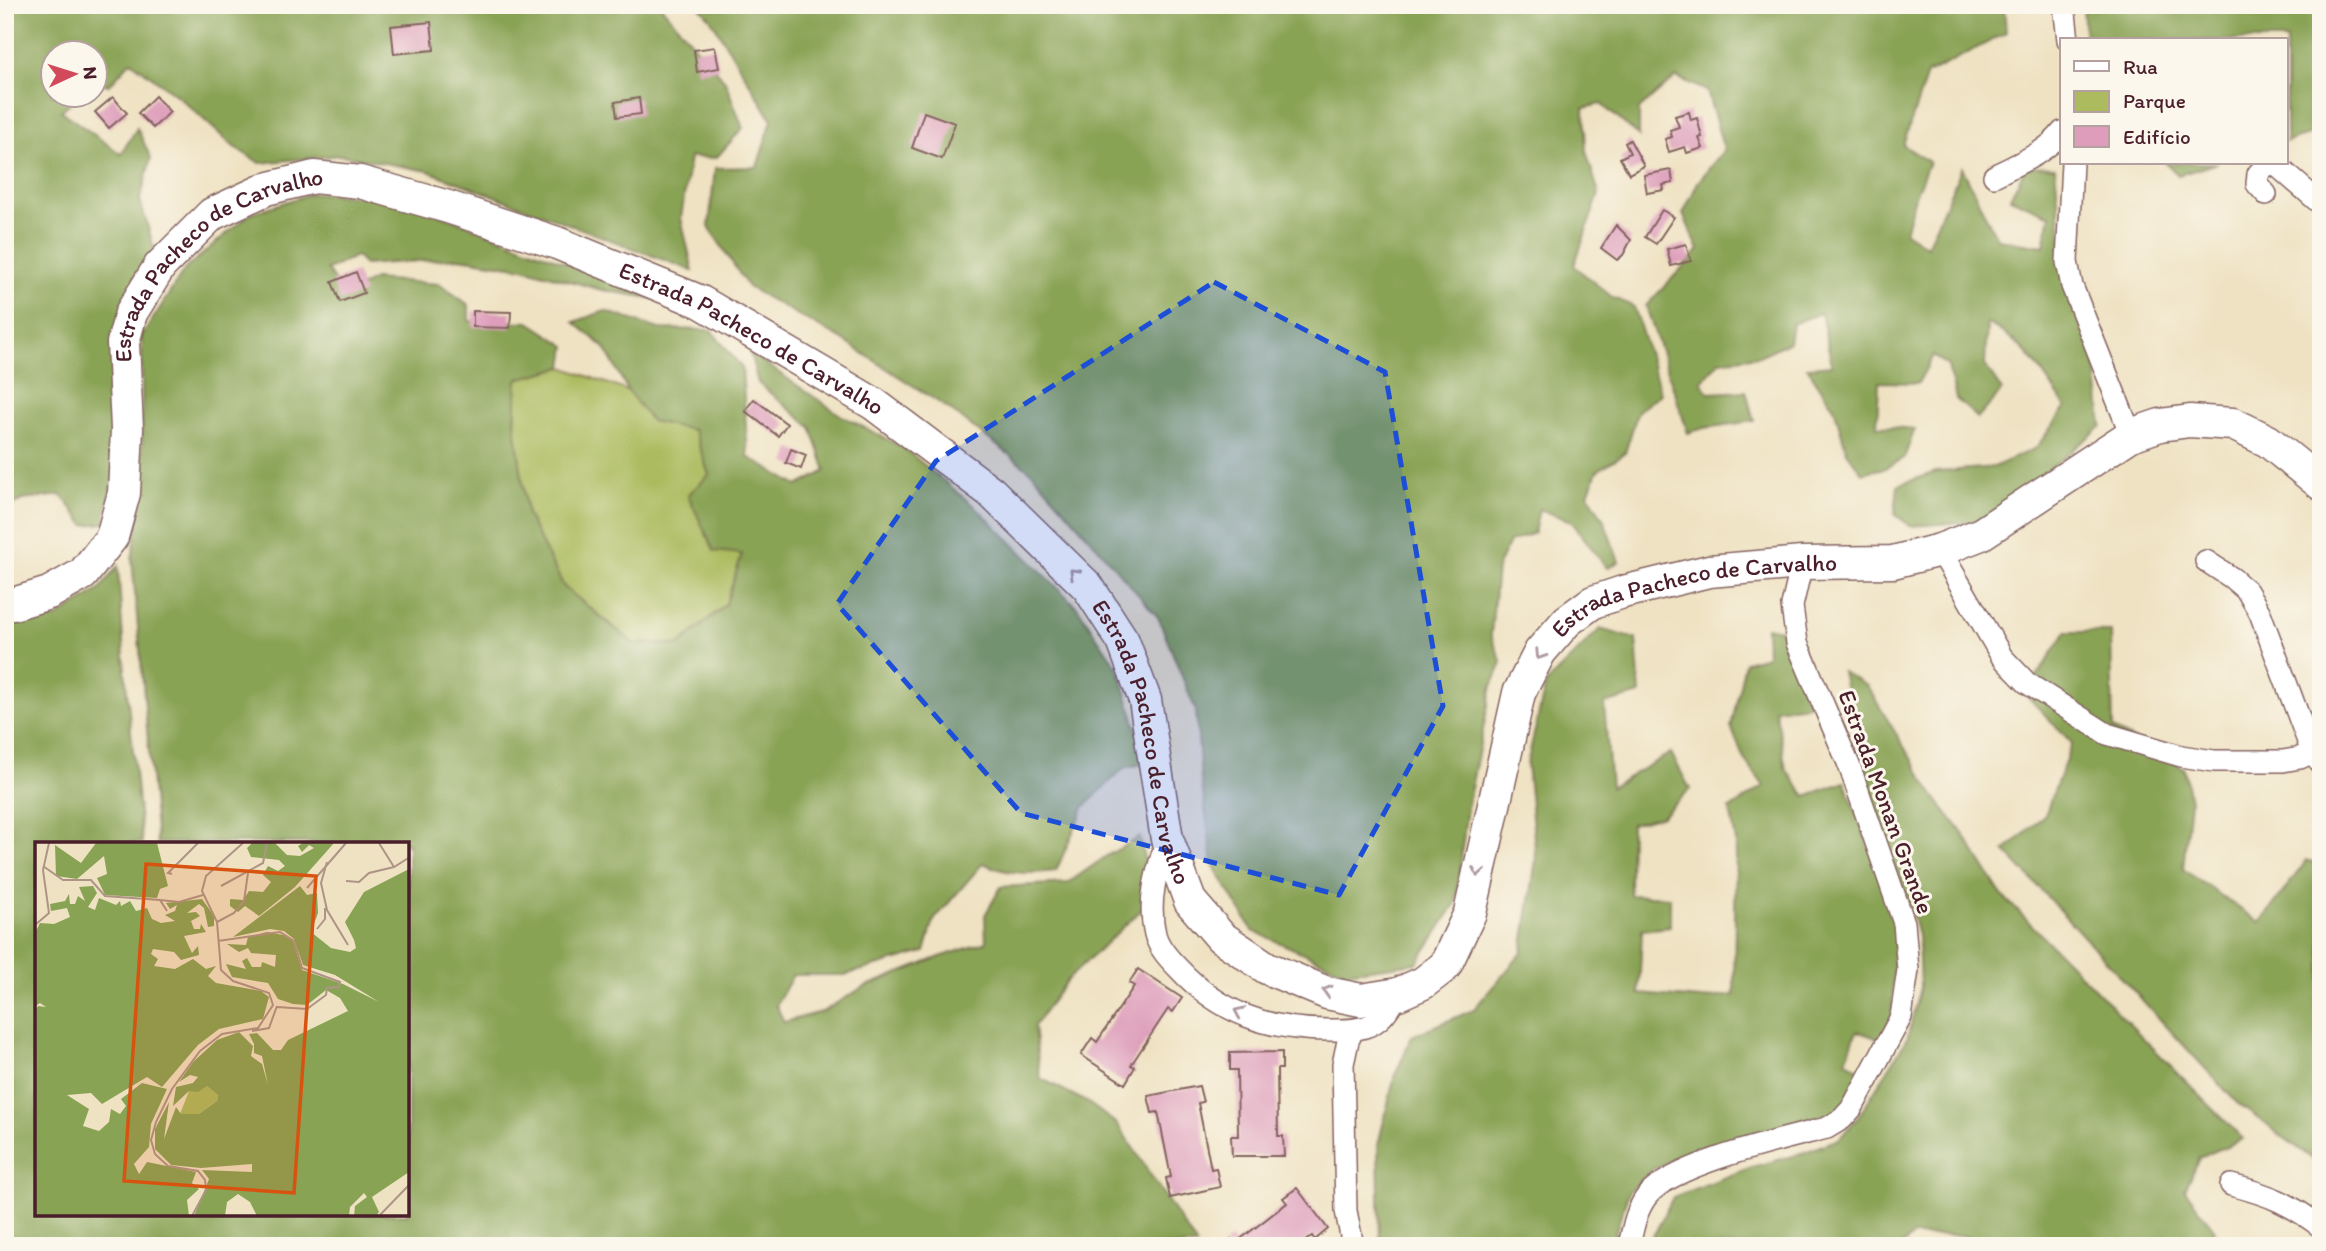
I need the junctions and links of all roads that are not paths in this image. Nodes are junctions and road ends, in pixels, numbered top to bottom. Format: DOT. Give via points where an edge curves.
graph roads {
  1 [pos="2064,5"];
  2 [pos="2068,38"];
  3 [pos="2060,134"];
  4 [pos="2072,164"];
  5 [pos="1994,176"];
  6 [pos="2266,194"];
  7 [pos="2321,204"];
  8 [pos="2131,435"];
  9 [pos="2321,484"];
  10 [pos="1940,550"];
  11 [pos="2206,561"];
  12 [pos="1802,563"];
  13 [pos="5,603"];
  14 [pos="2316,757"];
  15 [pos="1167,839"];
  16 [pos="1398,994"];
  17 [pos="1353,1030"];
  18 [pos="2231,1185"];
  19 [pos="2321,1227"];
  20 [pos="1353,1246"];
  21 [pos="1629,1246"];
  1 -- 2 [label="street"];
  3 -- 5 [label="street"];
  4 -- 8 [label="street" via="2067,262 2072,286"];
  6 -- 7 [label="street" via="2257,184 2258,174 2266,164 2275,164"];
  8 -- 9 [label="main road, Estrada Pacheco de Carvalho" via="2190,421 2233,424 2268,441"];
  8 -- 10 [label="main road, Estrada Pacheco de Carvalho" via="1981,534"];
  10 -- 12 [label="main road, Estrada Pacheco de Carvalho" via="1894,562"];
  10 -- 14 [label="street" via="2013,670 2107,734 2214,761"];
  11 -- 14 [label="street" via="2247,591 2260,613"];
  12 -- 16 [label="main road, Estrada Pacheco de Carvalho, one-way" via="1709,571 1660,583 1593,602 1567,621 1540,652 1519,693 1470,913 1445,966"];
  12 -- 21 [label="street, Estrada Monan Grande" via="1791,606 1797,643 1849,765 1904,923 1908,970 1901,1017 1842,1119 1827,1128 1693,1167 1668,1179 1648,1195 1634,1219"];
  15 -- 13 [label="main road, Estrada Pacheco de Carvalho, one-way" via="1145,700 1122,641 1088,587 991,492 874,404 701,302 557,243 360,182 314,177 266,189 212,214 160,266 131,313 123,343 124,493 112,537 83,574 49,593"];
  16 -- 15 [label="main road, Estrada Pacheco de Carvalho, one-way" via="1361,1000 1327,993 1255,960 1221,937 1190,901"];
  17 -- 15 [label="street, one-way" via="1267,1024 1231,1010 1192,983 1156,936 1152,910"];
  16 -- 17 [label="street" via="1383,1017"];
  17 -- 20 [label="street" via="1343,1064 1346,1212"];
  18 -- 19 [label="street" via="2270,1195"];
}
